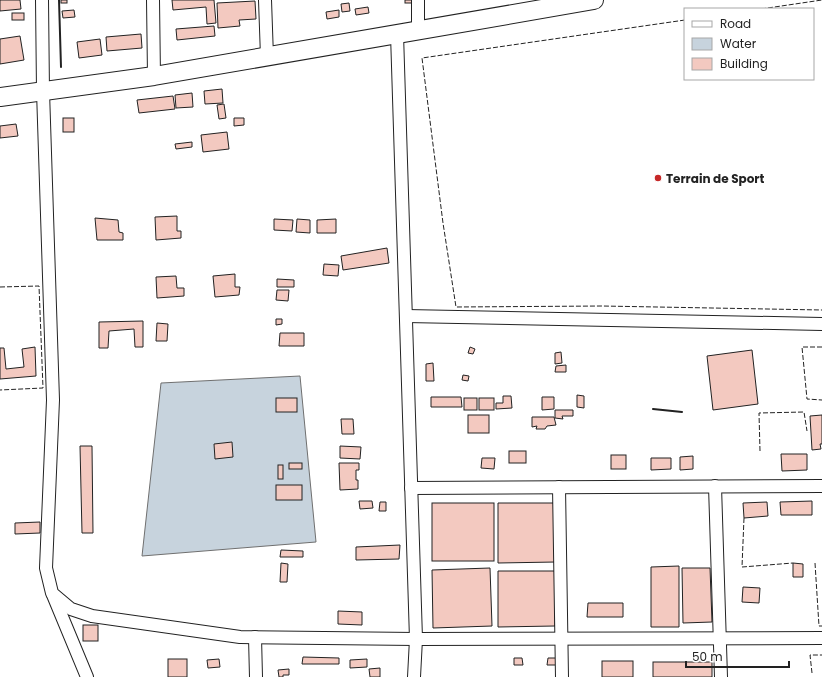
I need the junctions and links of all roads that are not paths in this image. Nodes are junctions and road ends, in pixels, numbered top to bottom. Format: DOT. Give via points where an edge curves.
graph roads {
  1 [pos="42,0"];
  2 [pos="153,0"];
  3 [pos="265,0"];
  4 [pos="418,0"];
  5 [pos="583,1"];
  6 [pos="418,31"];
  7 [pos="396,34"];
  8 [pos="267,57"];
  9 [pos="154,76"];
  10 [pos="43,91"];
  11 [pos="0,97"];
  12 [pos="406,316"];
  13 [pos="822,324"];
  14 [pos="715,486"];
  15 [pos="822,486"];
  16 [pos="559,487"];
  17 [pos="411,488"];
  18 [pos="52,592"];
  19 [pos="255,637"];
  20 [pos="822,638"];
  21 [pos="416,639"];
  22 [pos="562,639"];
  23 [pos="720,639"];
  24 [pos="87,677"];
  25 [pos="256,677"];
  26 [pos="414,677"];
  27 [pos="562,677"];
  28 [pos="721,677"];
  1 -- 10 [label="street"];
  2 -- 9 [label="street"];
  3 -- 8 [label="street"];
  4 -- 6 [label="street"];
  5 -- 6 [label="main road"];
  6 -- 7 [label="main road"];
  7 -- 8 [label="main road"];
  7 -- 12 [label="street"];
  8 -- 9 [label="main road"];
  9 -- 10 [label="main road"];
  10 -- 11 [label="main road"];
  10 -- 18 [label="street" via="53,400 46,568"];
  12 -- 13 [label="street"];
  12 -- 17 [label="street"];
  14 -- 15 [label="street"];
  14 -- 16 [label="street"];
  14 -- 23 [label="street"];
  16 -- 17 [label="street"];
  16 -- 22 [label="street"];
  17 -- 21 [label="street"];
  18 -- 19 [label="street" via="71,609 92,616"];
  18 -- 24 [label="street"];
  19 -- 21 [label="street"];
  19 -- 25 [label="street"];
  20 -- 23 [label="street"];
  21 -- 22 [label="street"];
  21 -- 26 [label="street"];
  22 -- 23 [label="street"];
  22 -- 27 [label="street"];
  23 -- 28 [label="street"];
}
